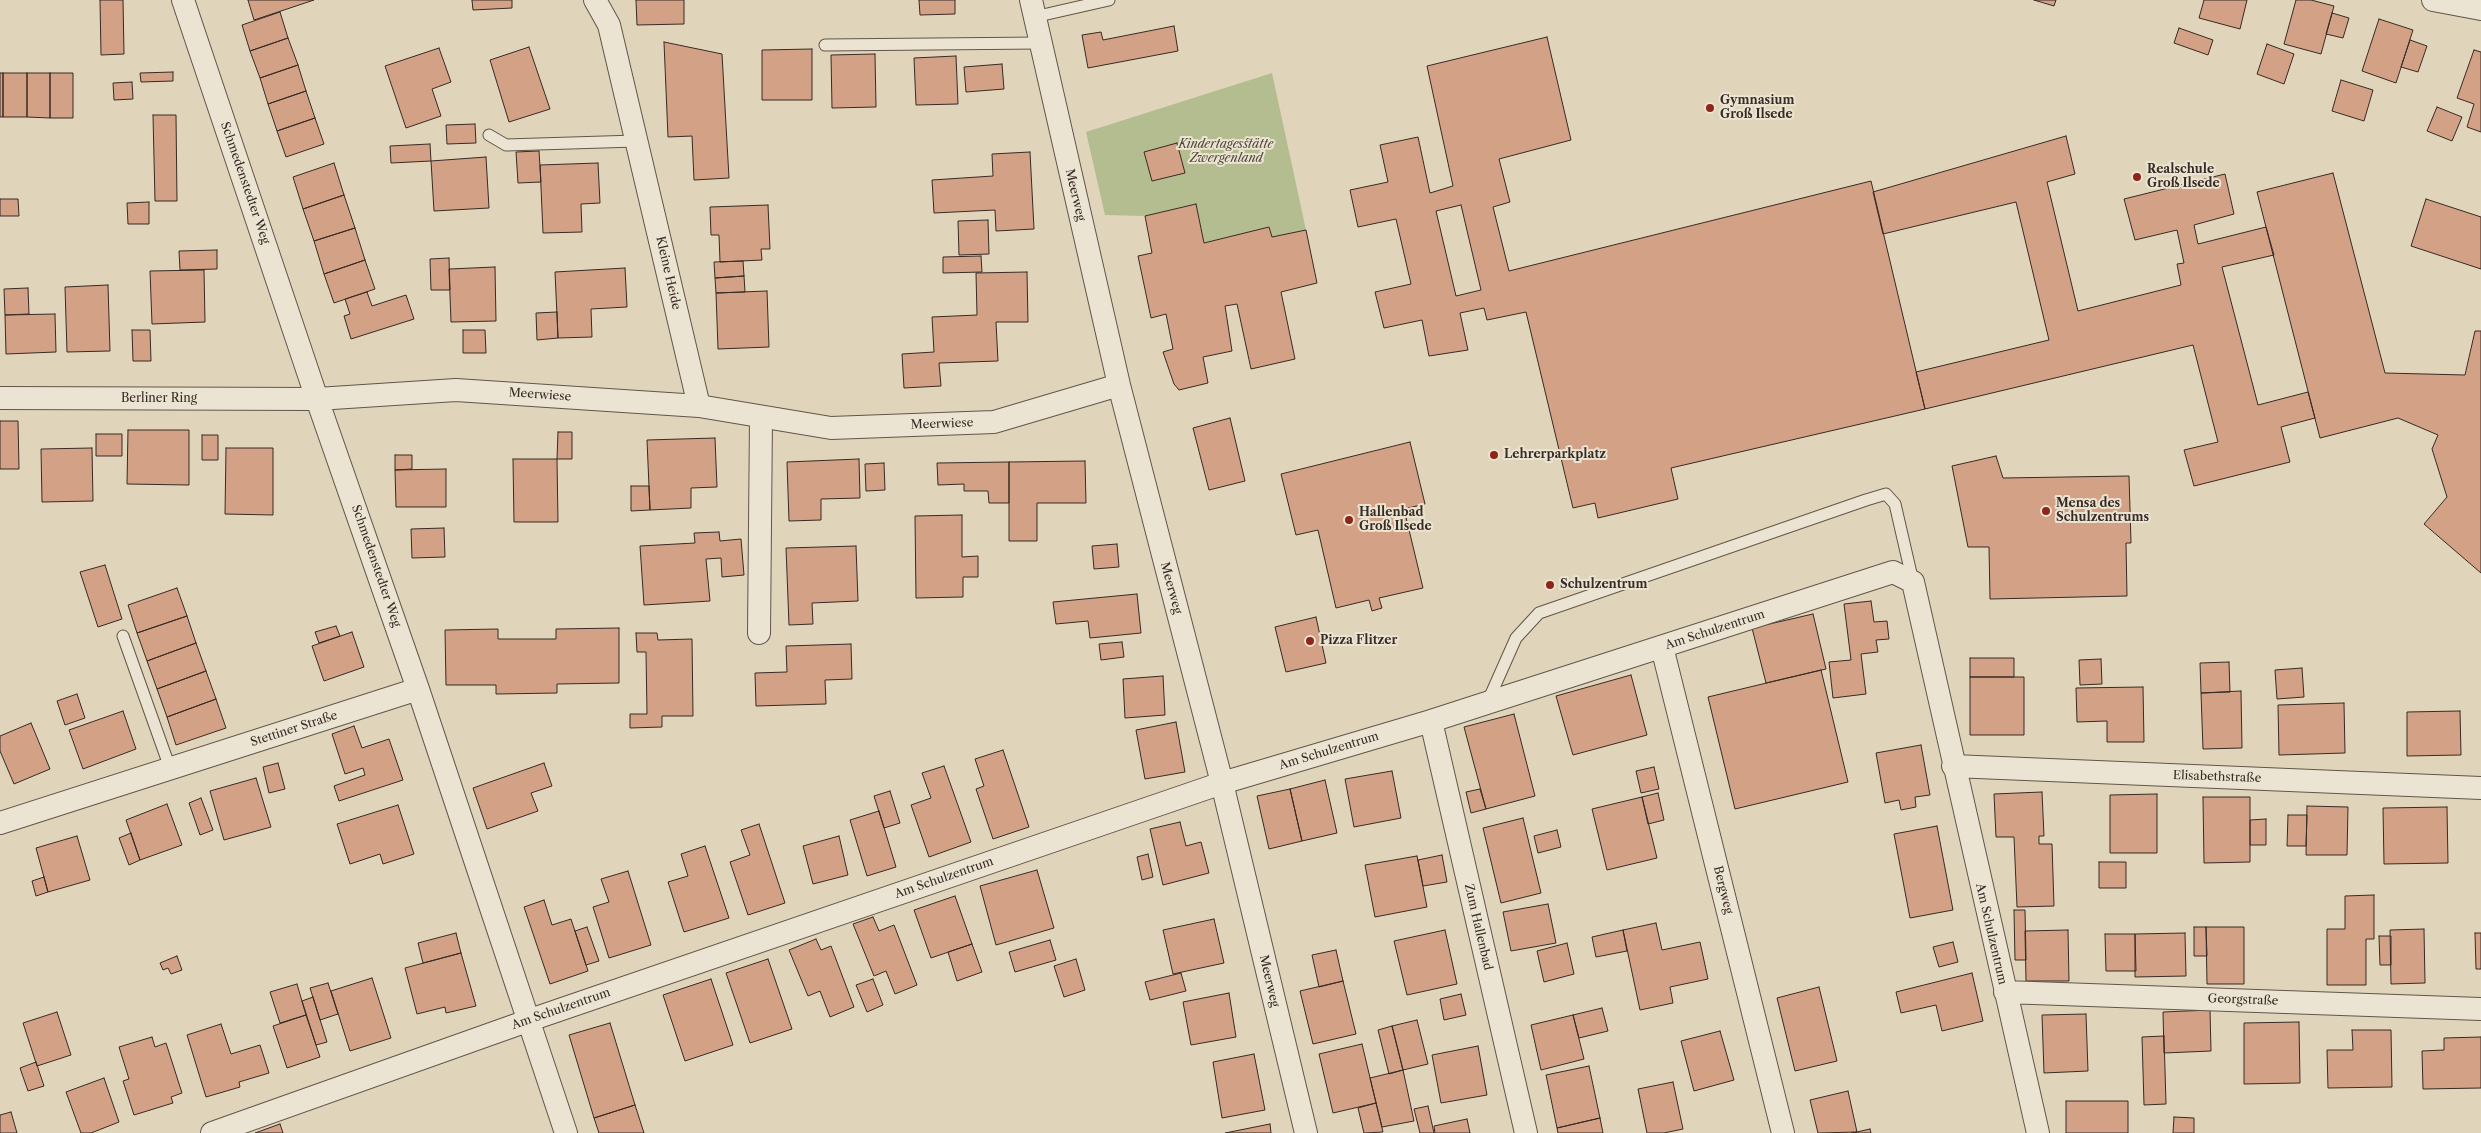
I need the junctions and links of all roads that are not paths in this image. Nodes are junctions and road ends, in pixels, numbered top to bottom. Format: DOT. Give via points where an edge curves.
graph roads {
  1 [pos="184,0"];
  2 [pos="595,0"];
  3 [pos="1110,0"];
  4 [pos="2433,0"];
  5 [pos="1032,8"];
  6 [pos="2481,9"];
  7 [pos="1040,42"];
  8 [pos="825,45"];
  9 [pos="489,135"];
  10 [pos="636,141"];
  11 [pos="1119,385"];
  12 [pos="0,398"];
  13 [pos="318,399"];
  14 [pos="699,406"];
  15 [pos="761,418"];
  16 [pos="1913,582"];
  17 [pos="759,633"];
  18 [pos="123,636"];
  19 [pos="1662,647"];
  20 [pos="418,689"];
  21 [pos="1487,703"];
  22 [pos="1431,721"];
  23 [pos="1953,766"];
  24 [pos="170,768"];
  25 [pos="1222,783"];
  26 [pos="2481,788"];
  27 [pos="0,822"];
  28 [pos="2004,992"];
  29 [pos="2481,1008"];
  30 [pos="530,1020"];
  31 [pos="212,1133"];
  32 [pos="566,1133"];
  33 [pos="1306,1133"];
  34 [pos="1526,1133"];
  35 [pos="1783,1133"];
  36 [pos="2038,1133"];
  1 -- 13 [label="street, Schmedenstedter Weg"];
  2 -- 10 [label="street, Kleine Heide" via="609,25"];
  3 -- 5 [label="lane, Meerweg"];
  4 -- 6 [label="street"];
  5 -- 7 [label="street, Meerweg"];
  7 -- 8 [label="lane"];
  7 -- 11 [label="street, Meerweg"];
  9 -- 10 [label="lane" via="506,145"];
  10 -- 14 [label="street, Kleine Heide"];
  11 -- 15 [label="street, Meerwiese" via="994,422 831,428"];
  11 -- 25 [label="street, Meerweg"];
  12 -- 13 [label="street, Berliner Ring"];
  13 -- 14 [label="street, Meerwiese" via="456,390"];
  13 -- 20 [label="street, Schmedenstedter Weg"];
  14 -- 15 [label="street, Meerwiese"];
  15 -- 17 [label="street"];
  16 -- 19 [label="street, Am Schulzentrum" via="1893,572"];
  16 -- 21 [label="lane" via="1895,504 1886,494 1539,613 1516,638"];
  16 -- 23 [label="street, Am Schulzentrum"];
  18 -- 24 [label="lane"];
  19 -- 21 [label="street, Am Schulzentrum"];
  19 -- 35 [label="street, Bergweg"];
  20 -- 24 [label="street, Stettiner Straße"];
  20 -- 30 [label="street, Schmedenstedter Weg"];
  21 -- 22 [label="street, Am Schulzentrum"];
  22 -- 25 [label="street, Am Schulzentrum"];
  22 -- 34 [label="street, Zum Hallenbad"];
  23 -- 26 [label="street, Elisabethstraße"];
  23 -- 28 [label="street, Am Schulzentrum"];
  24 -- 27 [label="street, Stettiner Straße"];
  25 -- 30 [label="street, Am Schulzentrum"];
  25 -- 33 [label="street, Meerweg"];
  28 -- 29 [label="street, Georgstraße"];
  28 -- 36 [label="street, Am Schulzentrum"];
  30 -- 31 [label="street, Am Schulzentrum"];
  30 -- 32 [label="street, Schmedenstedter Weg"];
}
